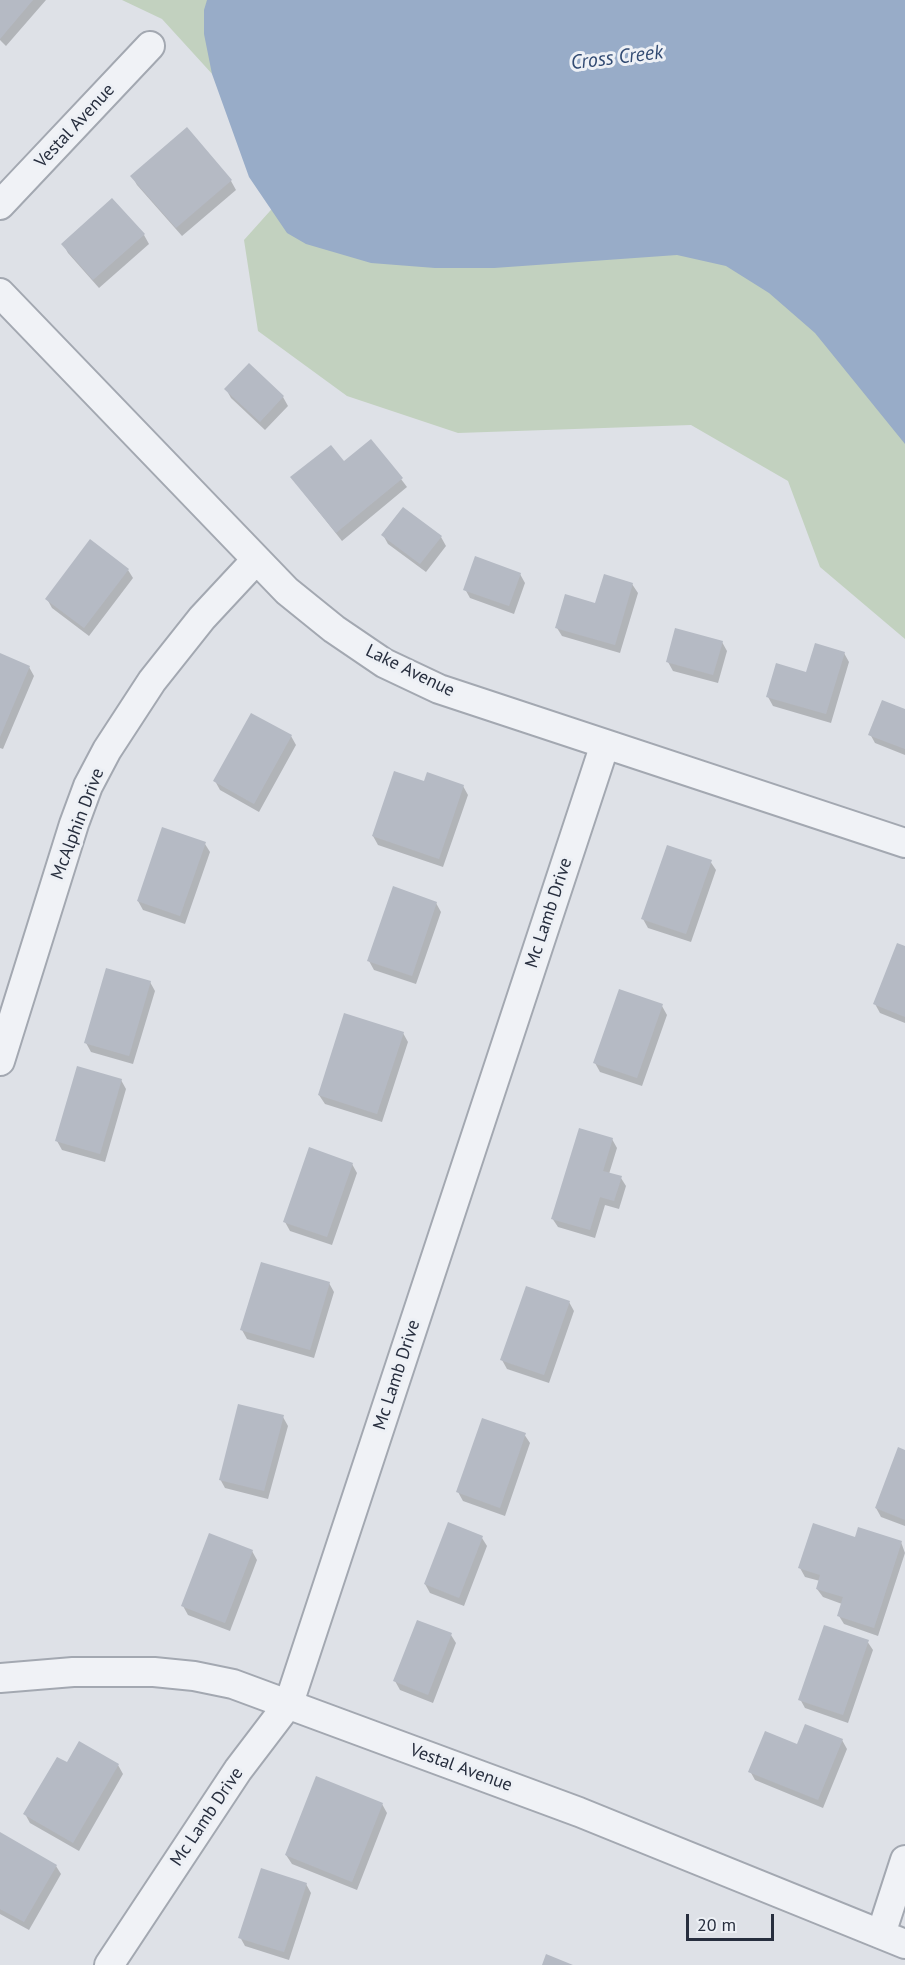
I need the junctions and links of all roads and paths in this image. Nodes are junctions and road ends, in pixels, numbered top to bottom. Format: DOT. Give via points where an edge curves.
graph roads {
  1 [pos="150,46"];
  2 [pos="0,205"];
  3 [pos="0,293"];
  4 [pos="256,560"];
  5 [pos="605,744"];
  6 [pos="905,843"];
  7 [pos="0,1061"];
  8 [pos="0,1678"];
  9 [pos="289,1703"];
  10 [pos="905,1860"];
  11 [pos="893,1939"];
  12 [pos="109,1965"];
  1 -- 2 [label="street, Vestal Avenue"];
  3 -- 4 [label="street, Lake Avenue"];
  4 -- 5 [label="street, Lake Avenue" via="334,629 384,663 439,688"];
  4 -- 7 [label="street, McAlphin Drive" via="202,618 152,681 88,786"];
  5 -- 6 [label="street, Lake Avenue"];
  5 -- 9 [label="street, Mc Lamb Drive"];
  8 -- 9 [label="street, Vestal Avenue" via="73,1672 154,1672 233,1684"];
  9 -- 11 [label="street, Vestal Avenue" via="579,1812"];
  9 -- 12 [label="street, Mc Lamb Drive" via="238,1770"];
  10 -- 11 [label="street"];
}
